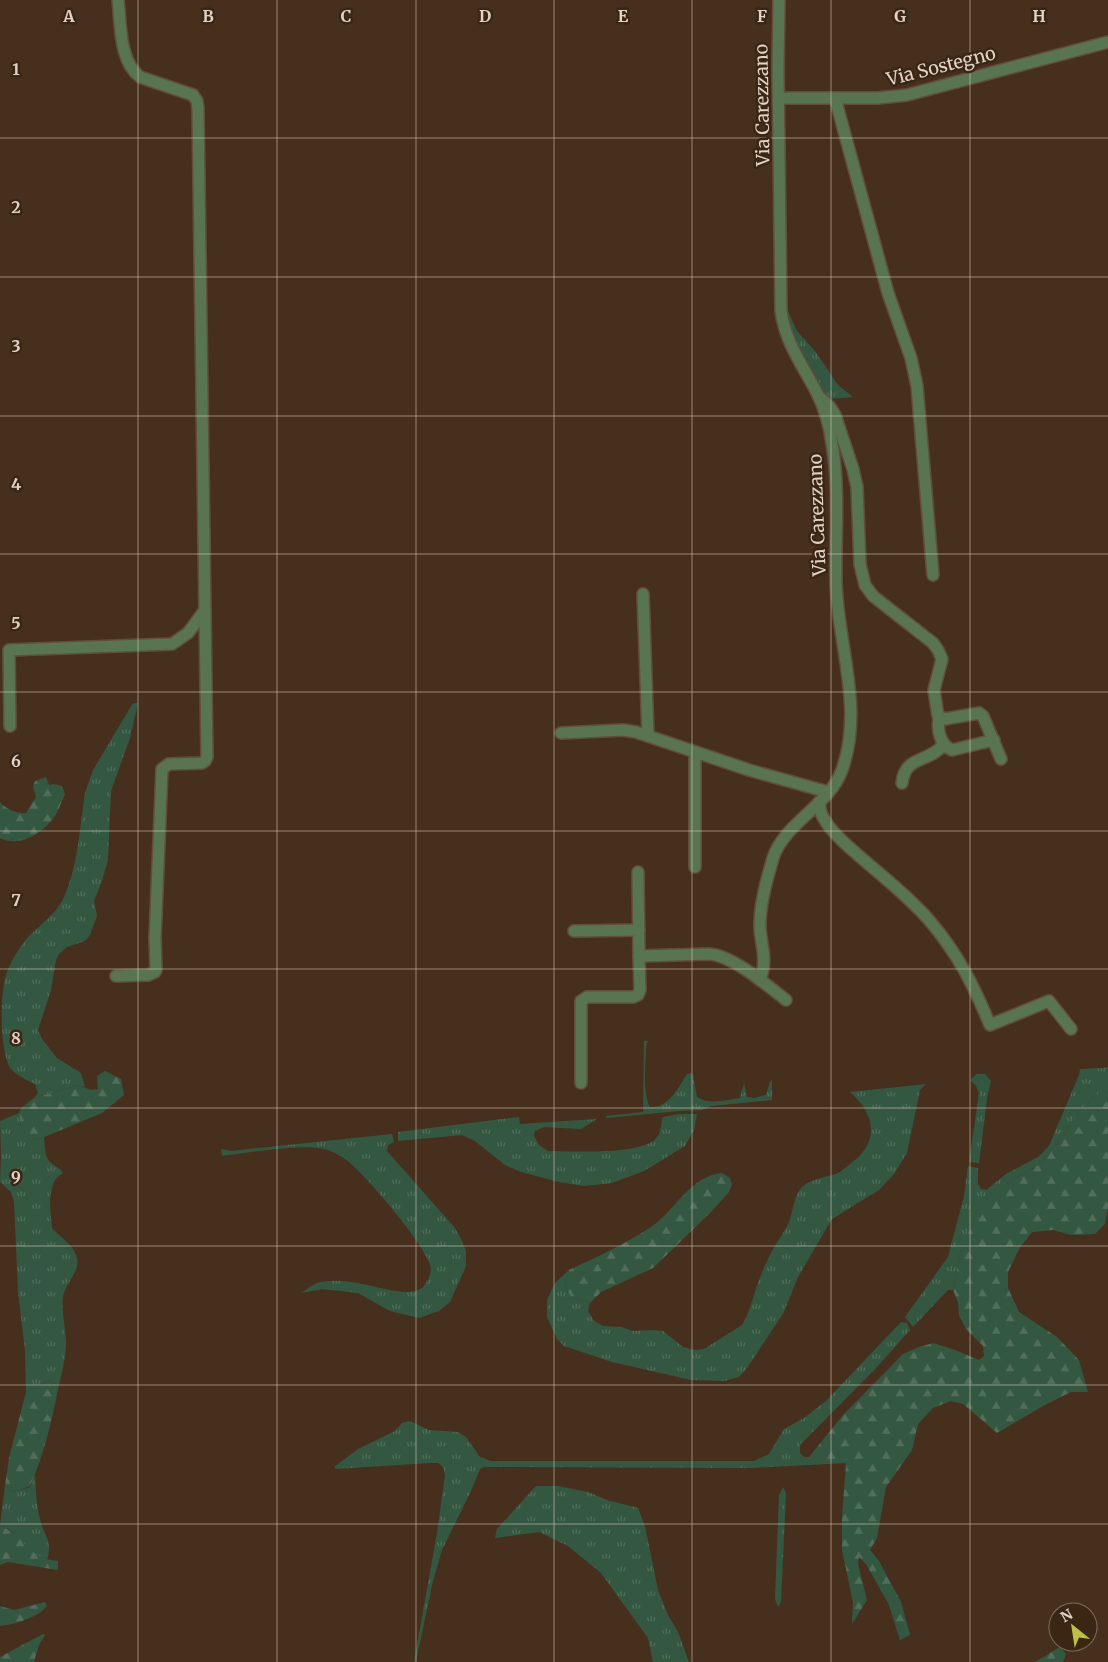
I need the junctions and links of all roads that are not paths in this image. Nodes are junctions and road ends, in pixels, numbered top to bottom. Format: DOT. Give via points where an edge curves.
graph roads {
  1 [pos="118,0"];
  2 [pos="779,0"];
  3 [pos="1108,42"];
  4 [pos="779,98"];
  5 [pos="835,98"];
  6 [pos="818,396"];
  7 [pos="933,575"];
  8 [pos="643,594"];
  9 [pos="204,610"];
  10 [pos="940,718"];
  11 [pos="10,726"];
  12 [pos="561,733"];
  13 [pos="648,736"];
  14 [pos="994,740"];
  15 [pos="943,744"];
  16 [pos="695,752"];
  17 [pos="1001,759"];
  18 [pos="902,783"];
  19 [pos="828,792"];
  20 [pos="819,802"];
  21 [pos="695,867"];
  22 [pos="638,872"];
  23 [pos="639,930"];
  24 [pos="574,931"];
  25 [pos="640,956"];
  26 [pos="116,976"];
  27 [pos="760,980"];
  28 [pos="786,1000"];
  29 [pos="1071,1029"];
  30 [pos="581,1083"];
  1 -- 9 [label="street" via="125,57 133,72 152,82 193,95 197,101"];
  2 -- 4 [label="street, Via Carezzano"];
  3 -- 5 [label="street, Via Sostegno" via="914,94"];
  4 -- 5 [label="street, Via Sostegno"];
  4 -- 6 [label="street, Via Carezzano" via="782,319 792,347"];
  5 -- 7 [label="street" via="888,293 914,370"];
  6 -- 10 [label="street" via="835,415 856,478 860,564 865,585 873,596 933,644 940,654 934,690 936,713"];
  6 -- 19 [label="street, Via Carezzano" via="830,432 836,469 837,592 851,709 843,767"];
  8 -- 13 [label="street"];
  9 -- 11 [label="street" via="188,633 172,644 9,650"];
  9 -- 26 [label="street" via="207,757 202,763 169,764 161,772 156,970 148,975"];
  10 -- 14 [label="street" via="979,713 986,720"];
  10 -- 15 [label="street" via="938,724"];
  12 -- 13 [label="street" via="623,730"];
  13 -- 16 [label="street"];
  14 -- 15 [label="street" via="952,750"];
  14 -- 17 [label="street"];
  15 -- 18 [label="street" via="934,754 911,763"];
  16 -- 19 [label="street"];
  16 -- 21 [label="street"];
  19 -- 20 [label="street, Via Carezzano"];
  20 -- 27 [label="street, Via Carezzano" via="786,836 773,859 760,918 765,962"];
  20 -- 29 [label="street" via="823,816 841,839 900,890 939,932 959,959 990,1025 1049,1001"];
  22 -- 23 [label="street"];
  23 -- 24 [label="street"];
  23 -- 25 [label="street"];
  25 -- 27 [label="street" via="717,955"];
  25 -- 30 [label="street" via="638,995 581,1001"];
  27 -- 28 [label="street"];
}
